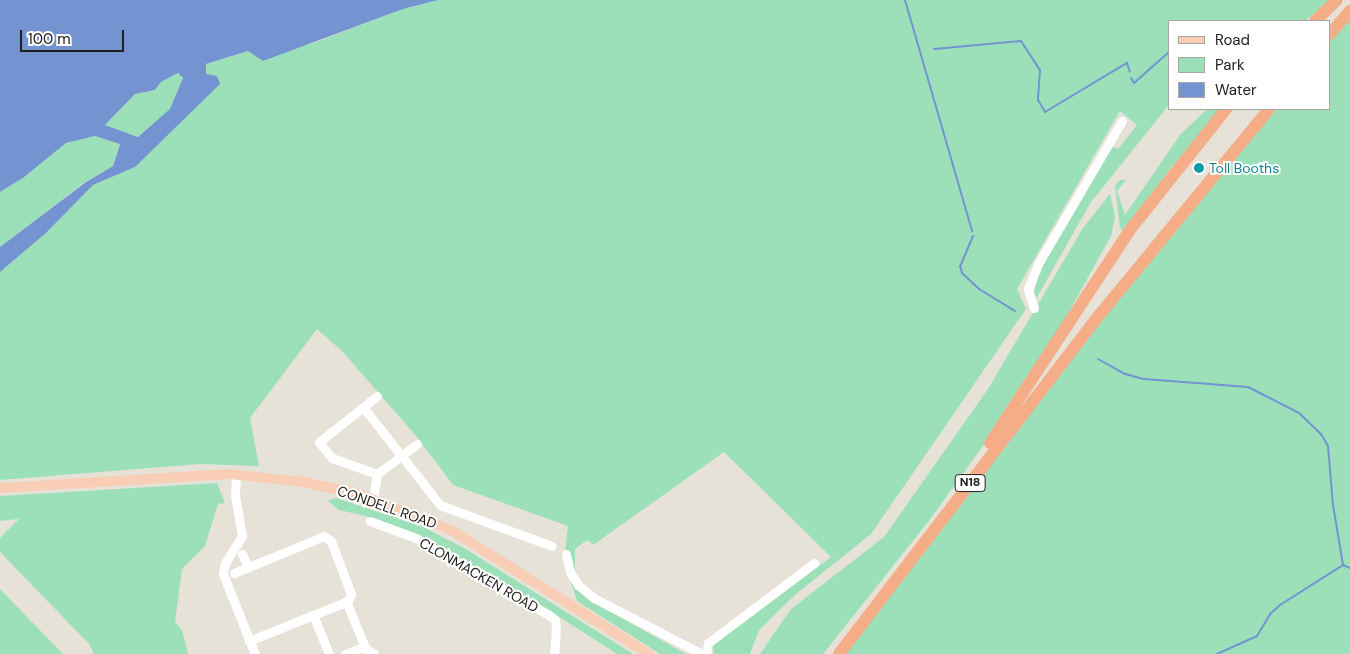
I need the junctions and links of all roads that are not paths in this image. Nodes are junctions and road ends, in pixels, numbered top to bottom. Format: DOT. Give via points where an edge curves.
graph roads {
  1 [pos="1337,0"];
  2 [pos="1350,11"];
  3 [pos="1316,20"];
  4 [pos="1330,34"];
  5 [pos="1225,110"];
  6 [pos="1268,110"];
  7 [pos="1122,121"];
  8 [pos="1034,308"];
  9 [pos="377,396"];
  10 [pos="363,407"];
  11 [pos="417,444"];
  12 [pos="402,456"];
  13 [pos="236,474"];
  14 [pos="377,474"];
  15 [pos="0,488"];
  16 [pos="373,499"];
  17 [pos="370,520"];
  18 [pos="552,546"];
  19 [pos="242,554"];
  20 [pos="566,554"];
  21 [pos="814,563"];
  22 [pos="248,567"];
  23 [pos="234,573"];
  24 [pos="346,601"];
  25 [pos="313,615"];
  26 [pos="248,641"];
  27 [pos="365,647"];
  28 [pos="255,654"];
  29 [pos="329,654"];
  30 [pos="345,654"];
  31 [pos="374,654"];
  32 [pos="554,654"];
  33 [pos="649,654"];
  34 [pos="704,654"];
  35 [pos="830,654"];
  36 [pos="839,654"];
  1 -- 3 [label="highway"];
  2 -- 4 [label="highway"];
  5 -- 35 [label="highway, N18" via="1129,231 991,442"];
  6 -- 36 [label="highway, N18" via="1101,313"];
  7 -- 8 [label="street" via="1038,264 1028,289"];
  9 -- 10 [label="street"];
  10 -- 12 [label="street"];
  10 -- 14 [label="street" via="319,442 332,458"];
  11 -- 12 [label="street"];
  12 -- 14 [label="street"];
  12 -- 18 [label="street" via="440,505"];
  13 -- 15 [label="main road, CONDELL ROAD"];
  13 -- 16 [label="main road, CONDELL ROAD" via="317,484"];
  13 -- 26 [label="street" via="235,495 242,536 225,563 223,574"];
  14 -- 16 [label="street"];
  16 -- 33 [label="main road, CONDELL ROAD" via="450,530"];
  17 -- 32 [label="street, CLONMACKEN ROAD" via="416,538 549,615 555,620"];
  19 -- 22 [label="street"];
  20 -- 34 [label="street" via="570,572 578,585 594,598"];
  21 -- 34 [label="street" via="708,643"];
  22 -- 23 [label="street"];
  22 -- 24 [label="street" via="320,537 328,537 351,594"];
  24 -- 25 [label="street"];
  24 -- 27 [label="street"];
  25 -- 26 [label="street"];
  25 -- 29 [label="street"];
  26 -- 28 [label="street"];
  27 -- 30 [label="street"];
  27 -- 31 [label="street"];
}
